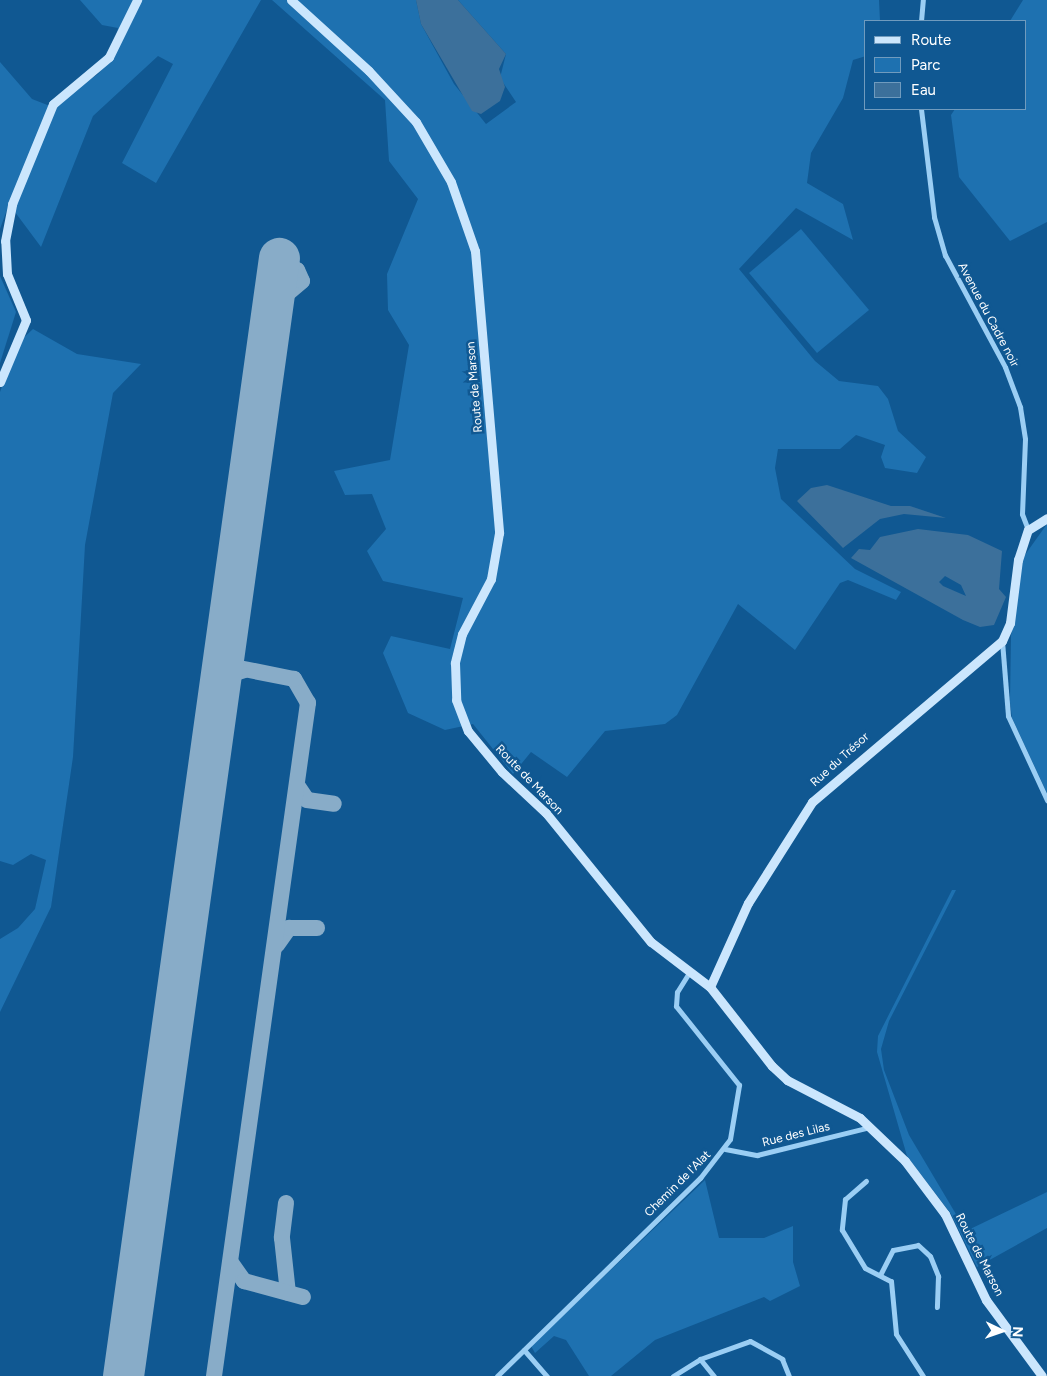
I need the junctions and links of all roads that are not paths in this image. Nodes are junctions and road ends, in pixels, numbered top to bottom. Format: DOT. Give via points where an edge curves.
graph roads {
  1 [pos="136,0"];
  2 [pos="291,0"];
  3 [pos="923,0"];
  4 [pos="921,20"];
  5 [pos="921,110"];
  6 [pos="3,274"];
  7 [pos="0,382"];
  8 [pos="1047,518"];
  9 [pos="1028,530"];
  10 [pos="1002,641"];
  11 [pos="1047,800"];
  12 [pos="690,971"];
  13 [pos="710,987"];
  14 [pos="870,1126"];
  15 [pos="725,1149"];
  16 [pos="866,1181"];
  17 [pos="880,1275"];
  18 [pos="936,1308"];
  19 [pos="524,1350"];
  20 [pos="700,1359"];
  21 [pos="497,1376"];
  22 [pos="548,1376"];
  23 [pos="673,1376"];
  24 [pos="714,1376"];
  25 [pos="790,1376"];
  26 [pos="924,1376"];
  27 [pos="1042,1376"];
  1 -- 6 [label="street" via="109,57 53,104 8,216"];
  2 -- 12 [label="street, Route de Marson" via="369,71 416,122 451,182 474,251 499,533 491,579 458,647 454,687 460,712 479,745 546,813 651,942"];
  3 -- 4 [label="street"];
  5 -- 9 [label="street, Avenue du Cadre noir" via="934,217 945,255 1005,367 1020,407 1025,439 1022,514"];
  6 -- 7 [label="street" via="26,320"];
  8 -- 9 [label="street"];
  9 -- 10 [label="street" via="1018,560 1010,623"];
  10 -- 11 [label="street" via="1008,716"];
  10 -- 13 [label="street, Rue du Trésor" via="812,802 756,888"];
  12 -- 13 [label="street, Route de Marson"];
  12 -- 15 [label="street, Chemin de l'Alat" via="677,992 676,1006 739,1085 739,1106"];
  13 -- 14 [label="street, Route de Marson" via="787,1080"];
  14 -- 15 [label="street, Rue des Lilas" via="757,1155"];
  14 -- 27 [label="street, Route de Marson" via="905,1162 944,1214 986,1300"];
  15 -- 19 [label="street, Chemin de l'Alat"];
  16 -- 17 [label="street" via="845,1199 842,1230 865,1268"];
  17 -- 18 [label="street" via="893,1250 918,1245 930,1256 938,1276"];
  17 -- 26 [label="street" via="893,1286 898,1340"];
  19 -- 21 [label="street, Chemin de l'Alat"];
  19 -- 22 [label="street"];
  20 -- 23 [label="street"];
  20 -- 24 [label="street"];
  20 -- 25 [label="street" via="750,1341 782,1358"];
}
